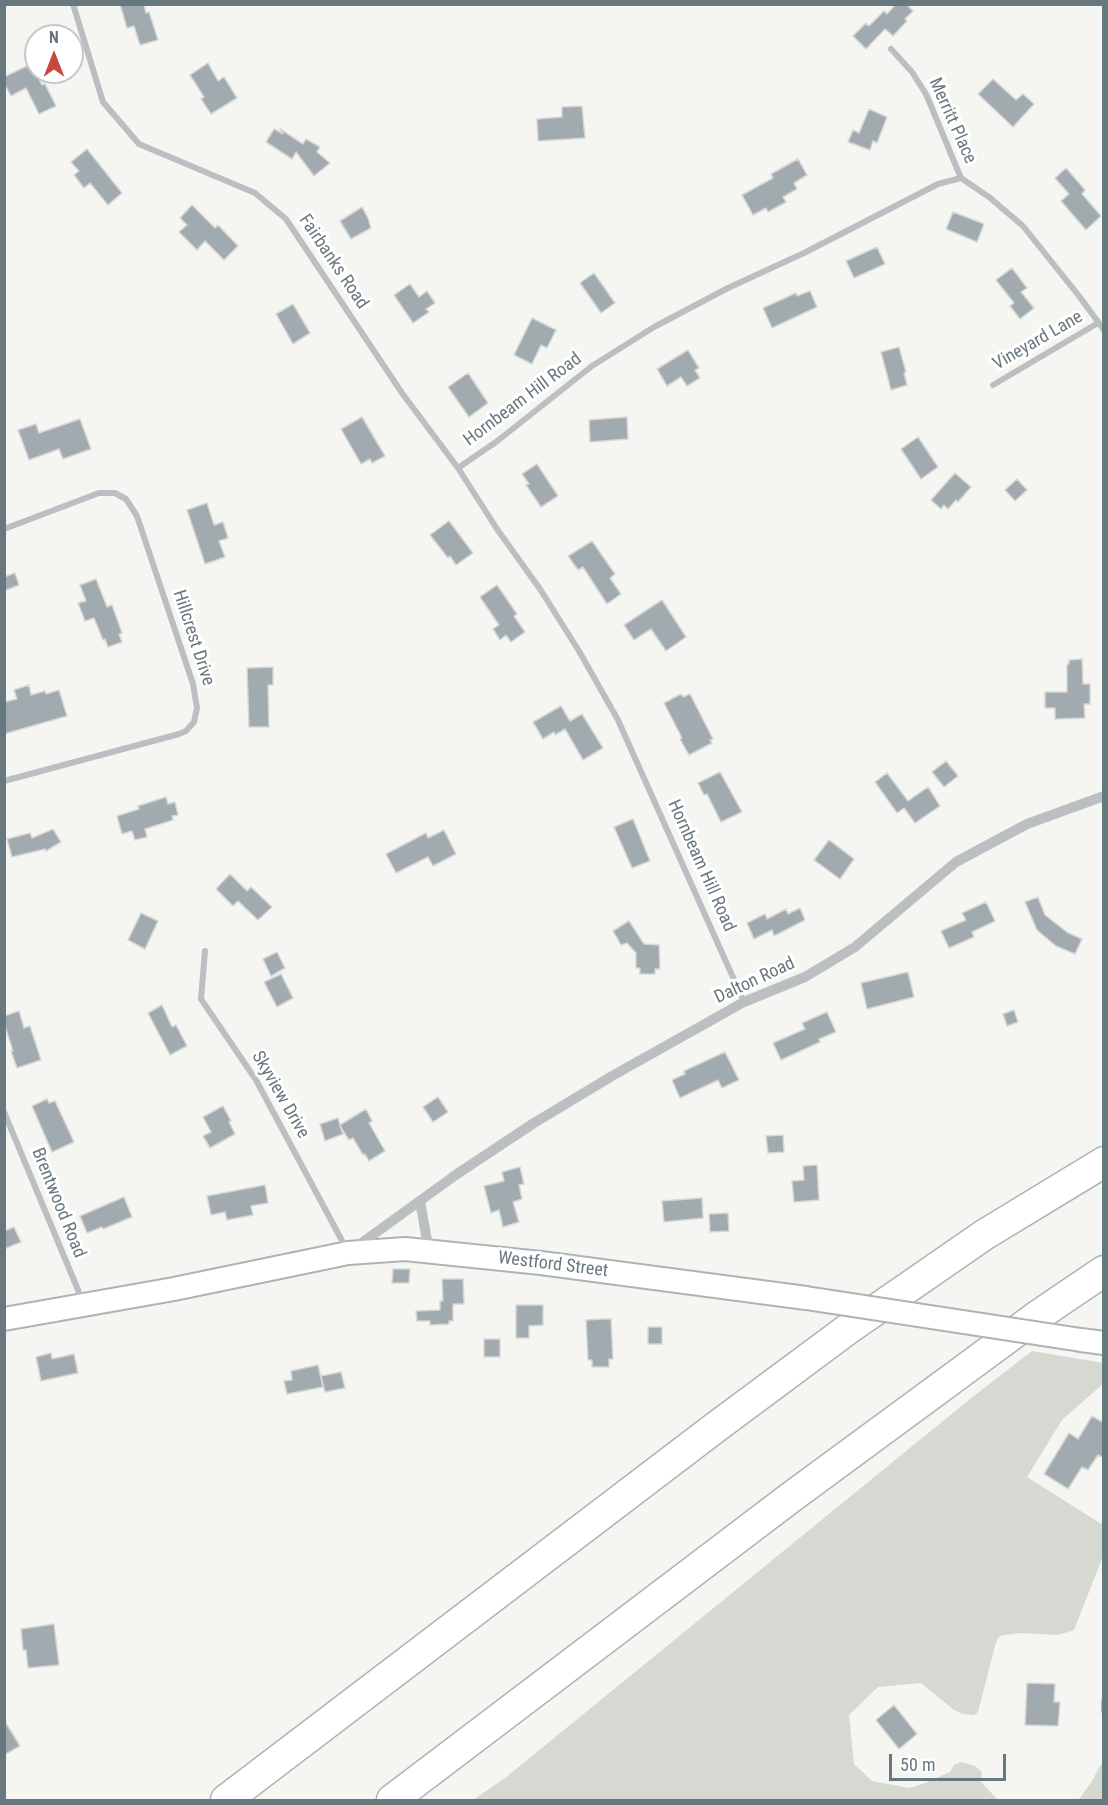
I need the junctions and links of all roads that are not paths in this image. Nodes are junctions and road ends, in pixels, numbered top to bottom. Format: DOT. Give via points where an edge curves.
graph roads {
  1 [pos="73,4"];
  2 [pos="891,50"];
  3 [pos="961,178"];
  4 [pos="1098,323"];
  5 [pos="1104,330"];
  6 [pos="993,385"];
  7 [pos="459,468"];
  8 [pos="4,529"];
  9 [pos="4,781"];
  10 [pos="1104,796"];
  11 [pos="205,951"];
  12 [pos="744,1002"];
  13 [pos="4,1112"];
  14 [pos="1104,1162"];
  15 [pos="420,1201"];
  16 [pos="429,1252"];
  17 [pos="348,1253"];
  18 [pos="1104,1271"];
  19 [pos="84,1305"];
  20 [pos="4,1319"];
  21 [pos="1093,1341"];
  22 [pos="1104,1701"];
  23 [pos="1104,1711"];
  24 [pos="226,1800"];
  25 [pos="392,1800"];
  1 -- 7 [label="street, Fairbanks Road" via="103,102 139,144 255,193 286,219 402,393"];
  2 -- 3 [label="street, Merritt Place" via="926,94"];
  3 -- 4 [label="street" via="1023,226"];
  3 -- 7 [label="street, Hornbeam Hill Road" via="938,184 654,327 592,366"];
  4 -- 5 [label="street"];
  4 -- 6 [label="street, Vineyard Lane"];
  7 -- 12 [label="street, Hornbeam Hill Road" via="540,589 618,720"];
  8 -- 9 [label="street, Hillcrest Drive" via="93,495 115,493 126,500 141,527 194,684 197,708 194,722 179,734"];
  10 -- 12 [label="street, Dalton Road" via="1027,824 956,862 855,947 805,977"];
  11 -- 17 [label="street, Skyview Drive" via="201,999 256,1080"];
  12 -- 15 [label="street, Dalton Road" via="534,1123"];
  13 -- 19 [label="street, Brentwood Road"];
  14 -- 24 [label="highway" via="984,1235 848,1329"];
  15 -- 16 [label="street"];
  15 -- 17 [label="street, Dalton Road"];
  16 -- 17 [label="main road, Westford Street"];
  16 -- 21 [label="main road, Westford Street, bridge" via="806,1298"];
  17 -- 19 [label="main road, Westford Street"];
  18 -- 25 [label="highway" via="790,1498"];
  19 -- 20 [label="main road, Westford Street"];
  22 -- 23 [label="street"];
}
